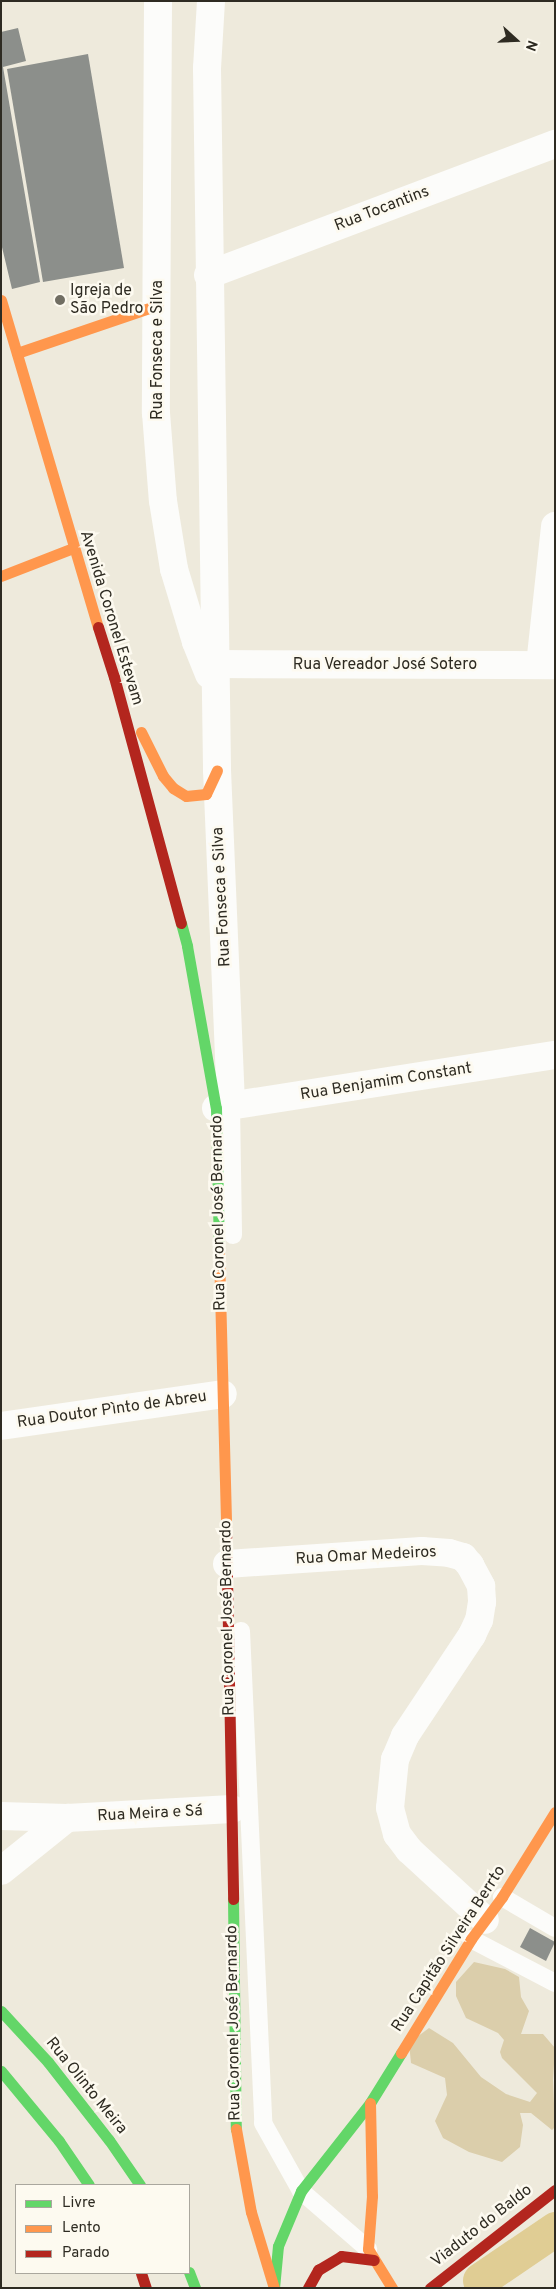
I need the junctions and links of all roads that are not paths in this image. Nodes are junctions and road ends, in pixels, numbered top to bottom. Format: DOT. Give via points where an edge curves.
graph roads {
  1 [pos="158,1"];
  2 [pos="211,1"];
  3 [pos="555,144"];
  4 [pos="208,275"];
  5 [pos="1,300"];
  6 [pos="158,305"];
  7 [pos="9,357"];
  8 [pos="555,526"];
  9 [pos="73,548"];
  10 [pos="1,576"];
  11 [pos="548,665"];
  12 [pos="114,677"];
  13 [pos="216,677"];
  14 [pos="217,770"];
  15 [pos="187,946"];
  16 [pos="555,1055"];
  17 [pos="224,1106"];
  18 [pos="223,1394"];
  19 [pos="2,1425"];
  20 [pos="232,1564"];
  21 [pos="232,1809"];
  22 [pos="555,1812"];
  23 [pos="1,1816"];
  24 [pos="68,1818"];
  25 [pos="1,1871"];
  26 [pos="502,1898"];
  27 [pos="555,1928"];
  28 [pos="478,1930"];
  29 [pos="554,1984"];
  30 [pos="1,2010"];
  31 [pos="1,2071"];
  32 [pos="370,2103"];
  33 [pos="88,2184"];
  34 [pos="139,2184"];
  35 [pos="555,2190"];
  36 [pos="301,2191"];
  37 [pos="371,2255"];
  38 [pos="141,2274"];
  39 [pos="190,2274"];
  40 [pos="146,2288"];
  41 [pos="195,2288"];
  42 [pos="274,2288"];
  43 [pos="308,2288"];
  44 [pos="392,2288"];
  45 [pos="430,2288"];
  1 -- 6 [label="street, Rua Fonseca e Silva"];
  2 -- 4 [label="street, Rua Fonseca e Silva" via="207,68"];
  3 -- 4 [label="street, Rua Tocantins"];
  4 -- 13 [label="street, Rua Fonseca e Silva"];
  5 -- 7 [label="main road, Avenida Coronel Estevam"];
  6 -- 7 [label="main road"];
  6 -- 13 [label="street, Rua Fonseca e Silva" via="156,413 163,500 174,569 196,642"];
  7 -- 9 [label="main road, Avenida Coronel Estevam"];
  8 -- 11 [label="street"];
  9 -- 10 [label="main road"];
  9 -- 12 [label="main road, Avenida Coronel Estevam"];
  11 -- 13 [label="street, Rua Vereador José Sotero"];
  12 -- 14 [label="main road" via="163,776 173,788 186,796 206,794"];
  12 -- 15 [label="main road, Avenida Coronel Estevam"];
  13 -- 14 [label="street, Rua Fonseca e Silva"];
  14 -- 17 [label="street, Rua Fonseca e Silva"];
  15 -- 17 [label="main road, Rua Coronel José Bernardo"];
  16 -- 17 [label="street, Rua Benjamim Constant"];
  17 -- 18 [label="main road, Rua Coronel José Bernardo"];
  17 -- 20 [label="lane, Rua Coronel José Bernardo"];
  18 -- 19 [label="street, Rua Doutor Pìnto de Abreu"];
  18 -- 20 [label="main road, Rua Coronel José Bernardo"];
  20 -- 21 [label="main road, Rua Coronel José Bernardo"];
  20 -- 28 [label="street, Rua Omar Medeiros" via="422,1551 463,1557 470,1565 481,1586 479,1620 405,1736 395,1759 390,1808 397,1834"];
  20 -- 36 [label="lane, Rua Coronel José Bernardo" via="262,2123"];
  21 -- 24 [label="street, Rua Meira e Sá"];
  21 -- 42 [label="main road, Rua Coronel José Bernardo" via="236,2137 251,2212"];
  22 -- 26 [label="main road, Rua Capitão Silveira Berrto"];
  23 -- 24 [label="street, Rua Meira e Sá"];
  24 -- 25 [label="street"];
  26 -- 27 [label="lane"];
  26 -- 28 [label="main road, Rua Capitão Silveira Berrto"];
  28 -- 29 [label="lane" via="496,1952"];
  28 -- 32 [label="main road, Rua Capitão Silveira Berrto"];
  30 -- 34 [label="main road, Rua Olinto Meira" via="48,2062"];
  31 -- 33 [label="main road" via="59,2141"];
  32 -- 36 [label="main road, Rua Capitão Silveira Berrto"];
  32 -- 37 [label="main road"];
  35 -- 45 [label="main road, Viaduto do Baldo"];
  36 -- 37 [label="lane, Rua Coronel José Bernardo"];
  36 -- 42 [label="main road, Rua Capitão Silveira Berrto" via="278,2246"];
  37 -- 43 [label="main road" via="342,2256 318,2270"];
  37 -- 44 [label="main road"];
  38 -- 40 [label="main road"];
  39 -- 41 [label="main road"];
}
